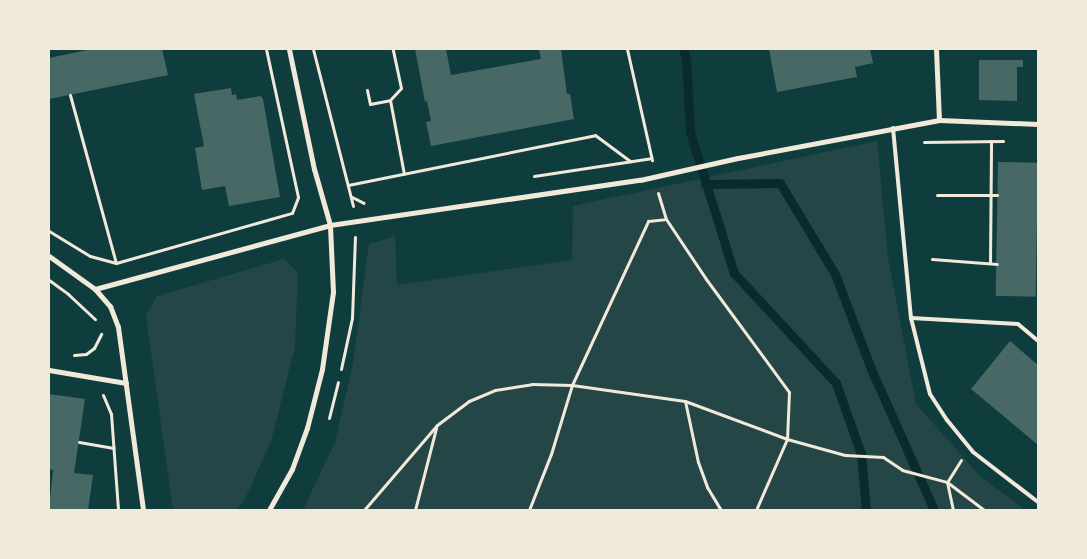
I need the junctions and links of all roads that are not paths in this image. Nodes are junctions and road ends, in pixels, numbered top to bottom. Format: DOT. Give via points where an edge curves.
graph roads {
  1 [pos="290,49"];
  2 [pos="936,49"];
  3 [pos="939,120"];
  4 [pos="1038,124"];
  5 [pos="893,128"];
  6 [pos="330,225"];
  7 [pos="49,256"];
  8 [pos="95,289"];
  9 [pos="911,318"];
  10 [pos="1038,341"];
  11 [pos="49,370"];
  12 [pos="126,382"];
  13 [pos="1038,502"];
  14 [pos="143,510"];
  15 [pos="269,510"];
  1 -- 6 [label="street" via="314,169"];
  2 -- 3 [label="street"];
  3 -- 4 [label="street"];
  3 -- 5 [label="street"];
  5 -- 6 [label="street" via="640,180"];
  5 -- 9 [label="lane"];
  6 -- 8 [label="street"];
  6 -- 15 [label="street" via="333,292 322,369 307,428 292,469"];
  7 -- 8 [label="street"];
  8 -- 12 [label="street" via="110,306 118,327"];
  9 -- 10 [label="lane" via="1018,324"];
  9 -- 13 [label="lane" via="930,394 947,420 973,452"];
  11 -- 12 [label="street"];
  12 -- 14 [label="street"];
}
